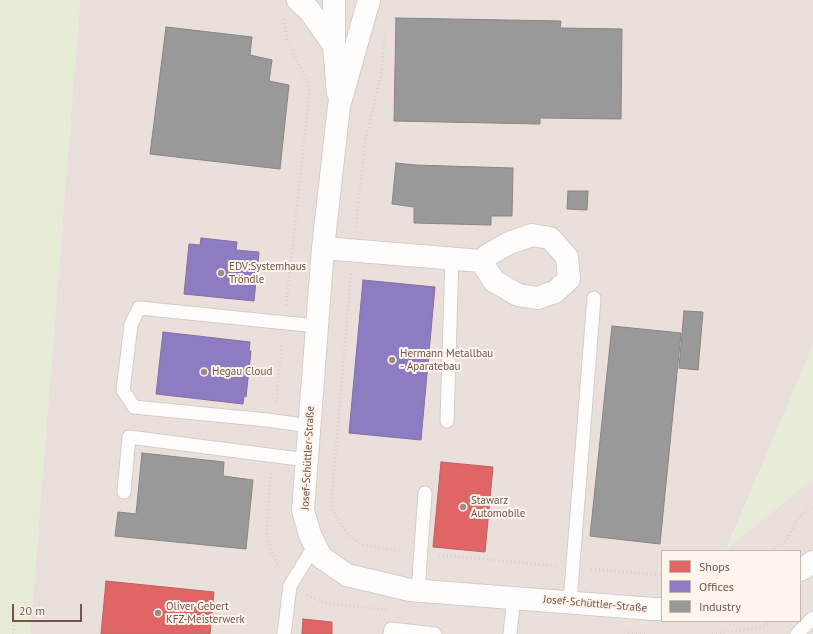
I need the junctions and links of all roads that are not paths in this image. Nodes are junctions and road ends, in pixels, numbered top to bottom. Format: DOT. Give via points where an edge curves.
graph roads {
  1 [pos="334,0"];
  2 [pos="370,0"];
  3 [pos="291,7"];
  4 [pos="334,45"];
  5 [pos="339,106"];
  6 [pos="323,248"];
  7 [pos="452,258"];
  8 [pos="481,261"];
  9 [pos="594,298"];
  10 [pos="317,326"];
  11 [pos="447,421"];
  12 [pos="310,426"];
  13 [pos="307,460"];
  14 [pos="124,492"];
  15 [pos="425,493"];
  16 [pos="315,545"];
  17 [pos="418,590"];
  18 [pos="514,598"];
  19 [pos="570,602"];
  20 [pos="661,609"];
  21 [pos="813,618"];
  22 [pos="284,634"];
  23 [pos="390,634"];
  24 [pos="435,634"];
  25 [pos="510,634"];
  26 [pos="797,634"];
  1 -- 4 [label="street, Josef-Schüttler-Straße"];
  2 -- 5 [label="street, Josef-Schüttler-Straße"];
  3 -- 4 [label="street" via="309,10"];
  4 -- 5 [label="street, Josef-Schüttler-Straße"];
  5 -- 6 [label="street, Josef-Schüttler-Straße"];
  6 -- 7 [label="street"];
  6 -- 10 [label="street, Josef-Schüttler-Straße"];
  7 -- 8 [label="street"];
  7 -- 11 [label="lane"];
  9 -- 19 [label="lane"];
  10 -- 12 [label="street, Josef-Schüttler-Straße"];
  10 -- 12 [label="lane" via="139,308 130,325 123,390 134,407"];
  12 -- 13 [label="street, Josef-Schüttler-Straße"];
  13 -- 14 [label="lane" via="129,437"];
  13 -- 16 [label="street, Josef-Schüttler-Straße" via="303,510"];
  15 -- 17 [label="lane"];
  16 -- 17 [label="street, Josef-Schüttler-Straße" via="321,557 347,575"];
  16 -- 22 [label="lane" via="290,586"];
  17 -- 18 [label="street, Josef-Schüttler-Straße"];
  18 -- 19 [label="street, Josef-Schüttler-Straße"];
  18 -- 25 [label="lane"];
  19 -- 20 [label="street, Josef-Schüttler-Straße"];
  21 -- 26 [label="lane"];
  23 -- 24 [label="lane" via="391,629"];
}
